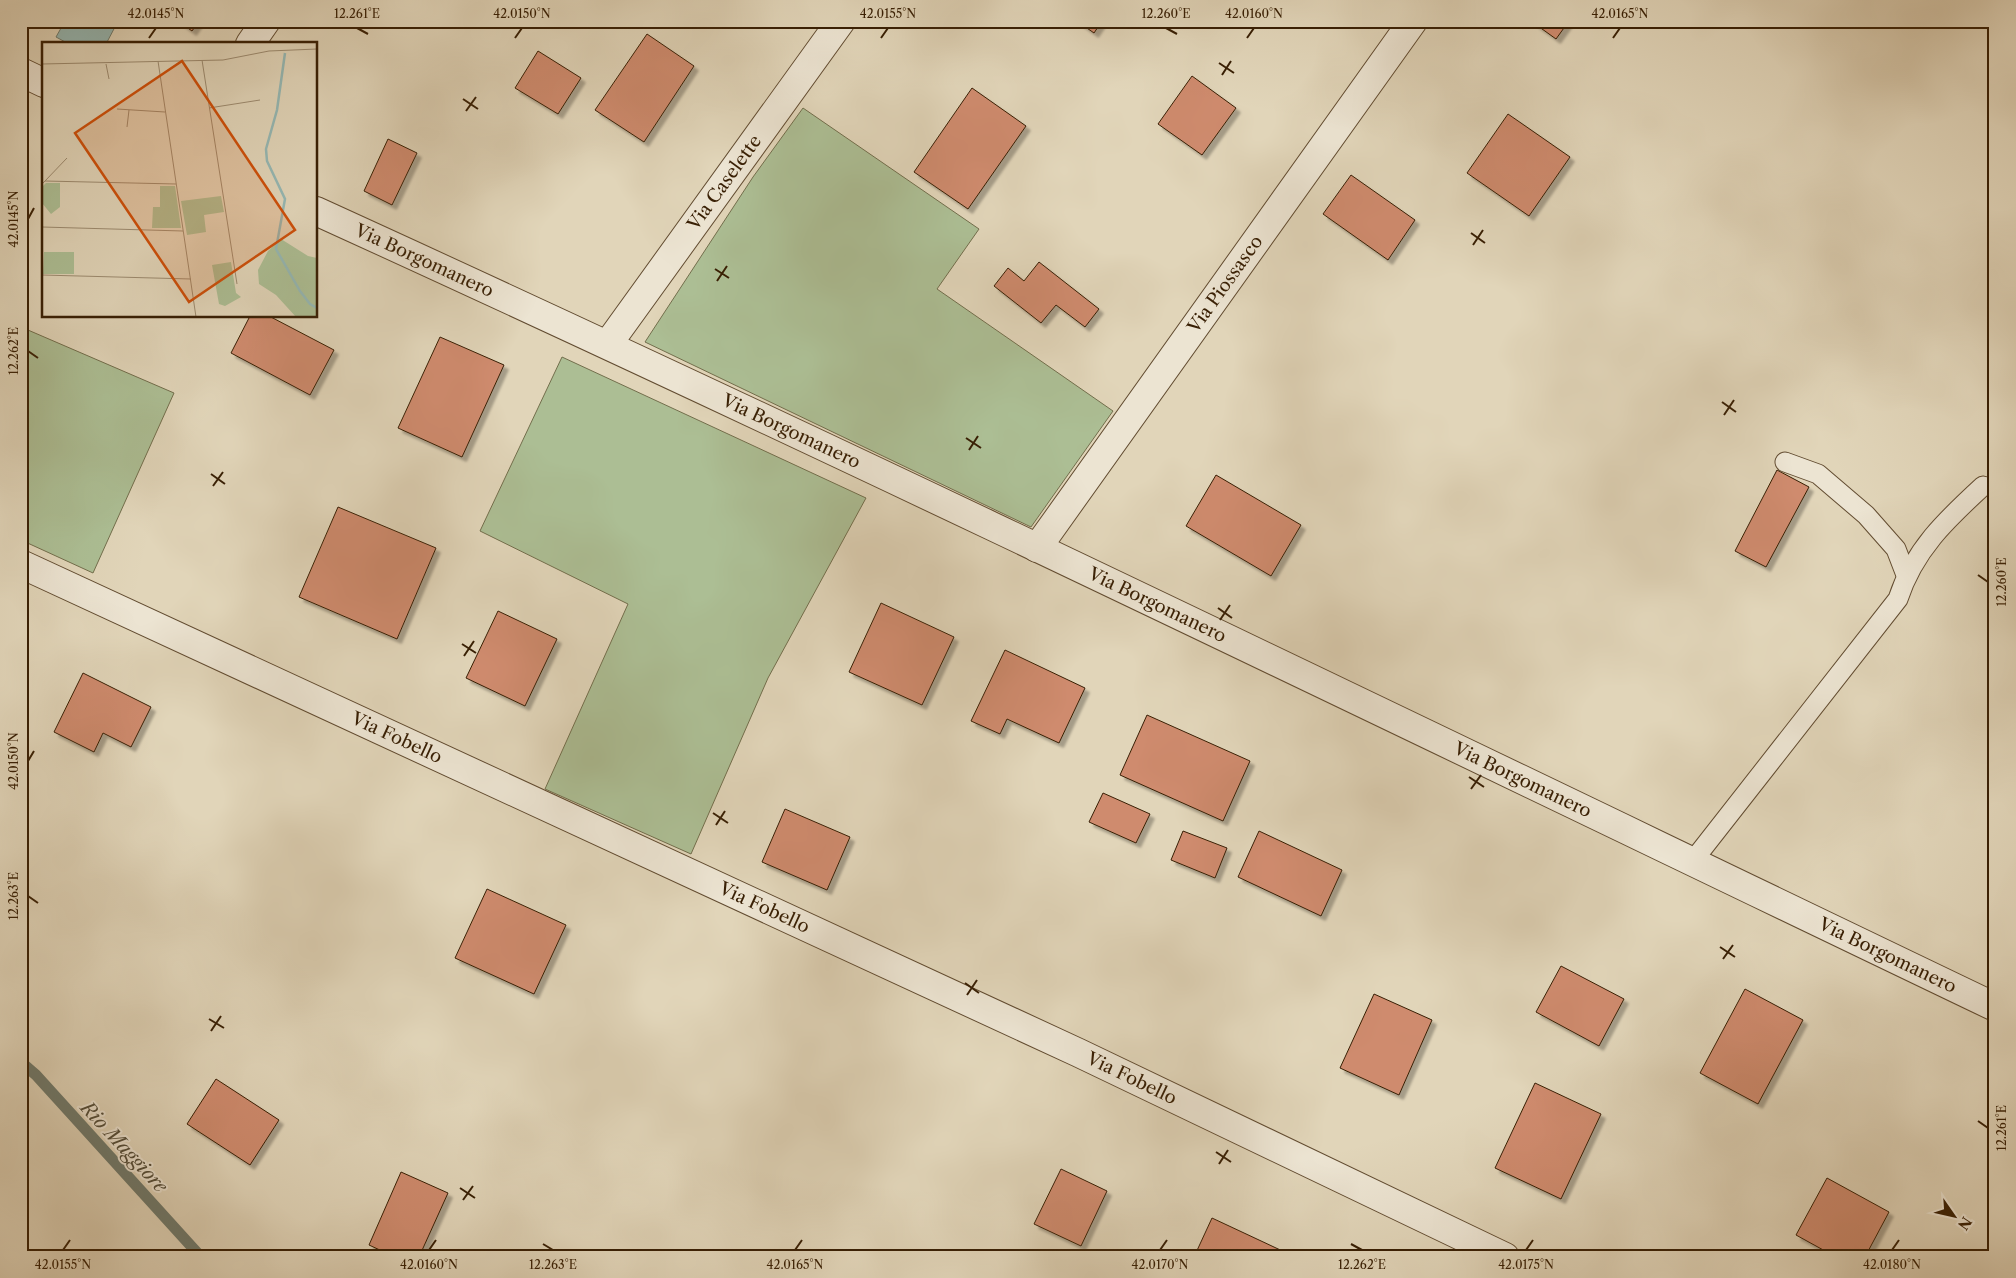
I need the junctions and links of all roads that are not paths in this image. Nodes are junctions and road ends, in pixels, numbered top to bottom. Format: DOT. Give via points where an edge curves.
graph roads {
  1 [pos="266,21"];
  2 [pos="841,21"];
  3 [pos="1413,21"];
  4 [pos="251,42"];
  5 [pos="21,72"];
  6 [pos="42,82"];
  7 [pos="318,212"];
  8 [pos="608,344"];
  9 [pos="1785,462"];
  10 [pos="1983,486"];
  11 [pos="1037,548"];
  12 [pos="21,564"];
  13 [pos="1906,575"];
  14 [pos="1692,862"];
  15 [pos="1995,1007"];
  16 [pos="1488,1253"];
  1 -- 4 [label="street"];
  2 -- 8 [label="street, Via Caselette"];
  3 -- 11 [label="street, Via Piossasco"];
  5 -- 6 [label="street"];
  7 -- 8 [label="street, Via Borgomanero"];
  8 -- 11 [label="street, Via Borgomanero"];
  9 -- 13 [label="lane" via="1818,474 1866,515 1896,549"];
  10 -- 13 [label="lane" via="1923,548"];
  11 -- 14 [label="street, Via Borgomanero"];
  12 -- 16 [label="street, Via Fobello" via="1079,1053"];
  13 -- 14 [label="lane" via="1898,599"];
  14 -- 15 [label="street, Via Borgomanero"];
}
